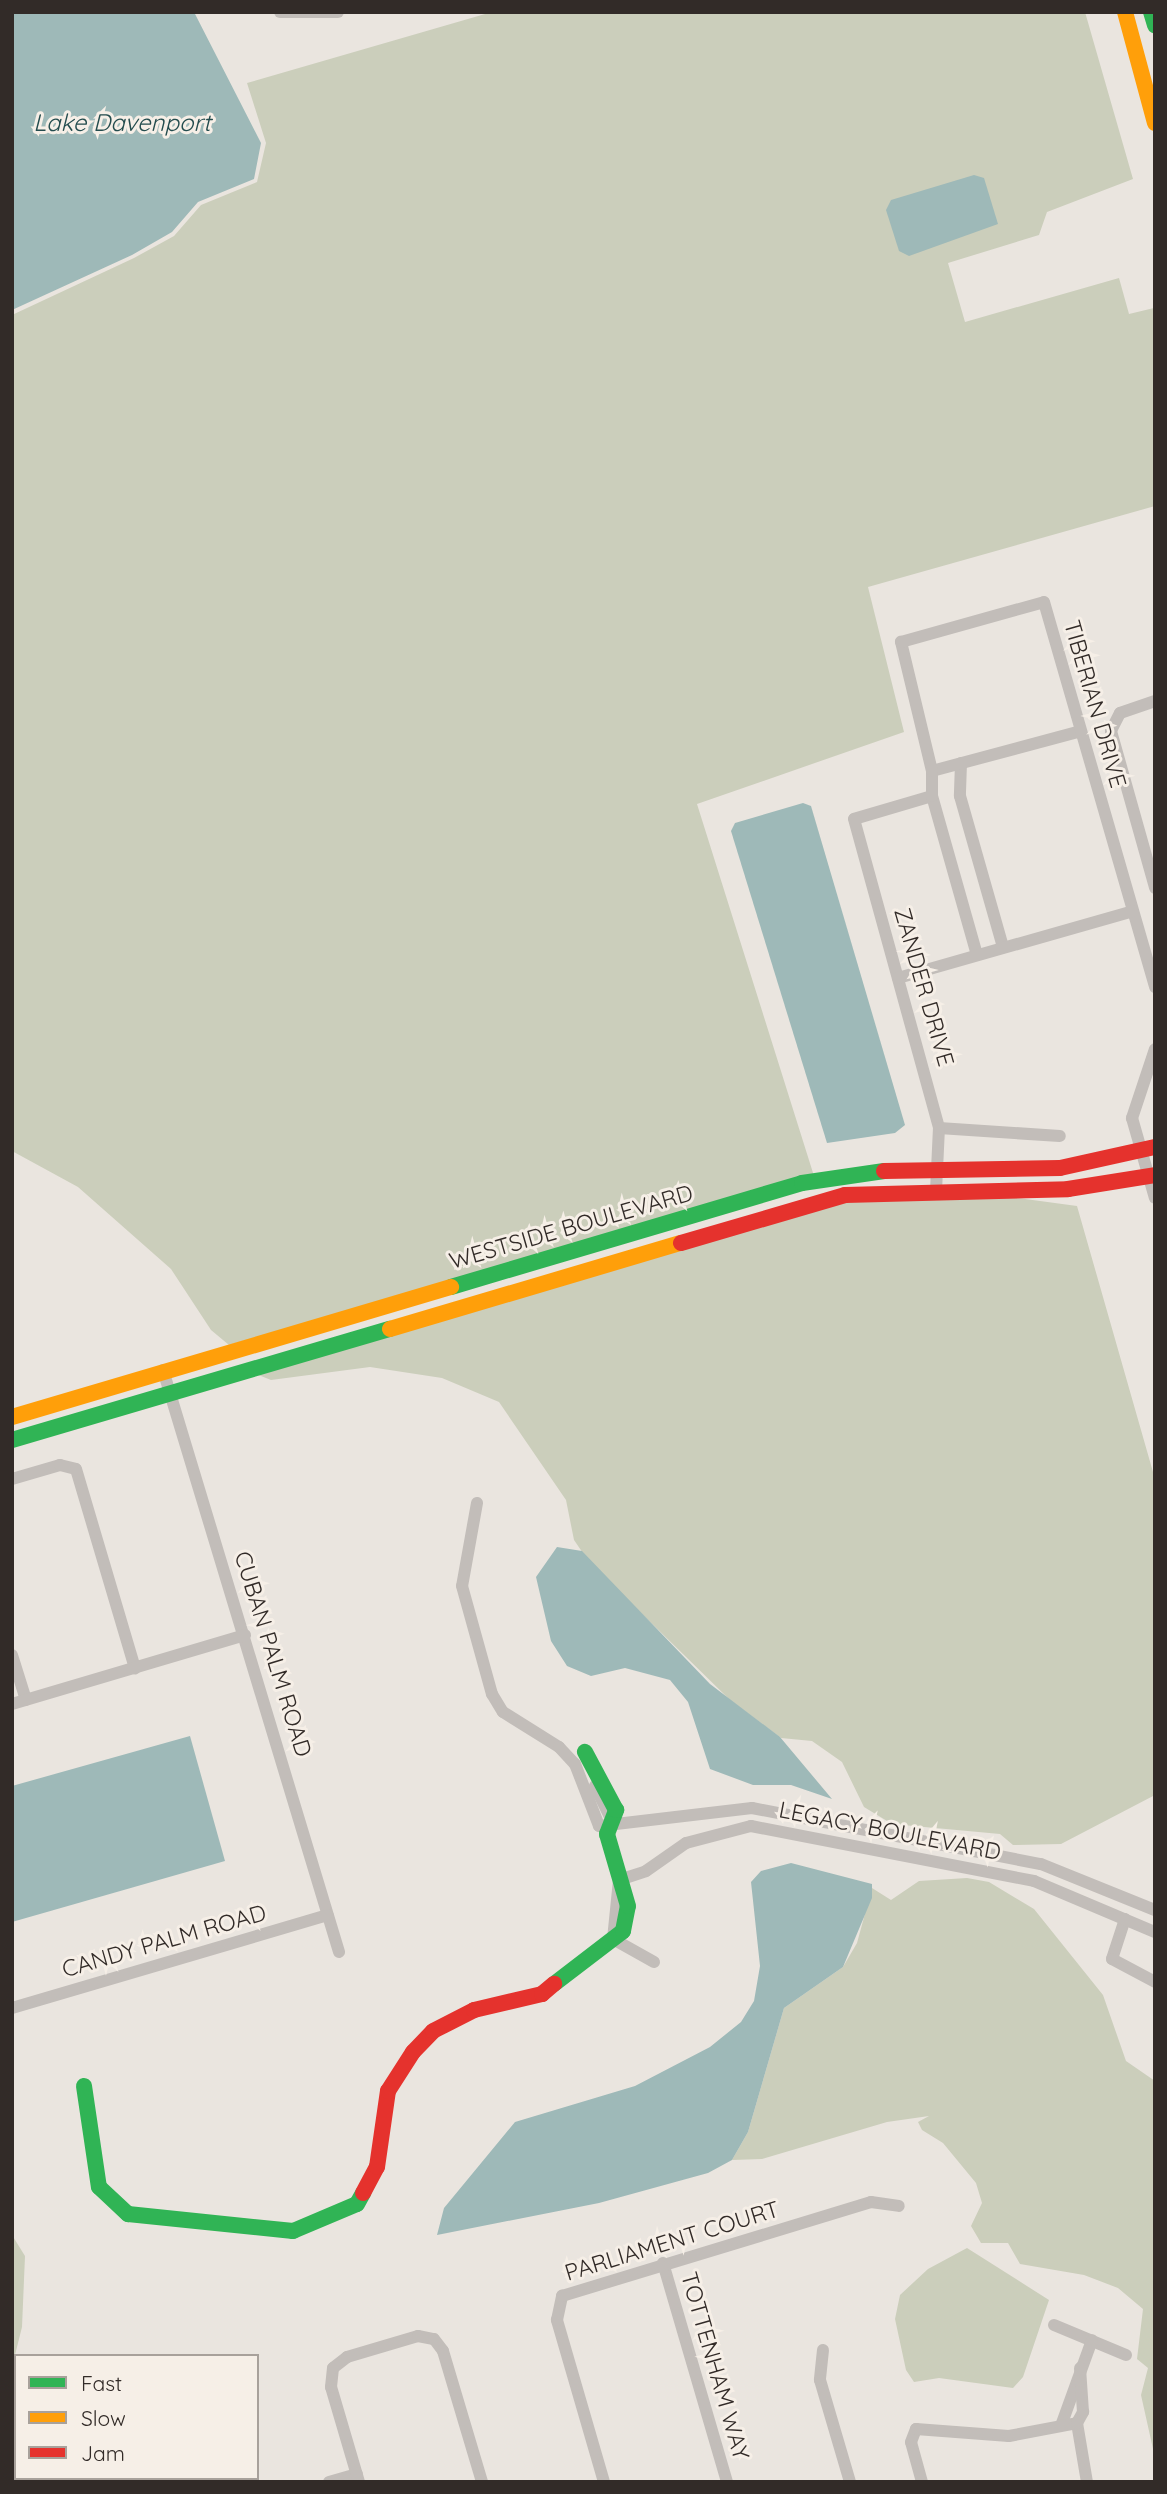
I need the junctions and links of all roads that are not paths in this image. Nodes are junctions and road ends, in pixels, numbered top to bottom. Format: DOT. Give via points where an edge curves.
graph roads {
  1 [pos="280,12"];
  2 [pos="338,12"];
  3 [pos="1125,12"];
  4 [pos="1151,12"];
  5 [pos="1155,25"];
  6 [pos="1155,123"];
  7 [pos="1155,701"];
  8 [pos="1081,731"];
  9 [pos="961,763"];
  10 [pos="932,771"];
  11 [pos="932,796"];
  12 [pos="1155,888"];
  13 [pos="1133,911"];
  14 [pos="1003,947"];
  15 [pos="977,955"];
  16 [pos="898,978"];
  17 [pos="1155,987"];
  18 [pos="1155,1049"];
  19 [pos="939,1128"];
  20 [pos="1060,1136"];
  21 [pos="1148,1149"];
  22 [pos="936,1169"];
  23 [pos="1152,1176"];
  24 [pos="936,1191"];
  25 [pos="1155,1198"];
  26 [pos="163,1370"];
  27 [pos="172,1390"];
  28 [pos="12,1418"];
  29 [pos="12,1440"];
  30 [pos="12,1479"];
  31 [pos="477,1503"];
  32 [pos="245,1635"];
  33 [pos="12,1655"];
  34 [pos="135,1668"];
  35 [pos="26,1700"];
  36 [pos="12,1704"];
  37 [pos="580,1758"];
  38 [pos="605,1824"];
  39 [pos="619,1880"];
  40 [pos="1155,1910"];
  41 [pos="328,1914"];
  42 [pos="1125,1919"];
  43 [pos="1155,1932"];
  44 [pos="614,1939"];
  45 [pos="339,1952"];
  46 [pos="654,1962"];
  47 [pos="1155,1982"];
  48 [pos="12,2008"];
  49 [pos="84,2086"];
  50 [pos="899,2206"];
  51 [pos="663,2263"];
  52 [pos="1054,2325"];
  53 [pos="1091,2340"];
  54 [pos="823,2350"];
  55 [pos="1126,2355"];
  56 [pos="1080,2368"];
  57 [pos="1062,2423"];
  58 [pos="1077,2423"];
  59 [pos="358,2478"];
  60 [pos="329,2482"];
  61 [pos="482,2482"];
  62 [pos="604,2482"];
  63 [pos="727,2482"];
  64 [pos="850,2482"];
  65 [pos="922,2482"];
  66 [pos="1087,2482"];
  1 -- 2 [label="street"];
  3 -- 6 [label="main road"];
  4 -- 5 [label="main road"];
  7 -- 12 [label="street" via="1120,713 1111,731"];
  8 -- 9 [label="street"];
  8 -- 10 [label="street, TIBERIAN DRIVE" via="1044,602 901,642"];
  8 -- 13 [label="street, TIBERIAN DRIVE"];
  9 -- 10 [label="street"];
  9 -- 14 [label="street" via="961,796"];
  10 -- 11 [label="street, TIBERIAN DRIVE"];
  11 -- 15 [label="street, TIBERIAN DRIVE"];
  11 -- 16 [label="street, ZANDER DRIVE" via="855,819"];
  13 -- 14 [label="street"];
  13 -- 17 [label="street, TIBERIAN DRIVE"];
  14 -- 15 [label="street"];
  15 -- 16 [label="street"];
  16 -- 19 [label="street, ZANDER DRIVE"];
  18 -- 21 [label="street" via="1132,1111"];
  19 -- 20 [label="street"];
  19 -- 22 [label="street, ZANDER DRIVE"];
  21 -- 22 [label="main road, WESTSIDE BOULEVARD" via="1060,1168"];
  21 -- 23 [label="street"];
  22 -- 24 [label="street, ZANDER DRIVE"];
  22 -- 26 [label="main road, WESTSIDE BOULEVARD" via="802,1183"];
  23 -- 24 [label="main road, WESTSIDE BOULEVARD" via="1068,1189"];
  23 -- 25 [label="street"];
  24 -- 27 [label="main road, WESTSIDE BOULEVARD" via="845,1195 803,1205"];
  26 -- 27 [label="street, CUBAN PALM ROAD"];
  26 -- 28 [label="main road, WESTSIDE BOULEVARD"];
  27 -- 29 [label="main road, WESTSIDE BOULEVARD"];
  27 -- 32 [label="street, CUBAN PALM ROAD"];
  30 -- 34 [label="street" via="60,1465 76,1469"];
  31 -- 37 [label="street" via="463,1593 492,1694 503,1712"];
  32 -- 34 [label="street"];
  32 -- 41 [label="street, CUBAN PALM ROAD"];
  33 -- 35 [label="street"];
  34 -- 35 [label="street"];
  35 -- 36 [label="street"];
  37 -- 38 [label="street"];
  37 -- 38 [label="main road" via="610,1791 616,1810"];
  38 -- 39 [label="main road"];
  38 -- 40 [label="street, LEGACY BOULEVARD" via="663,1822 752,1808 1041,1864"];
  39 -- 42 [label="street, LEGACY BOULEVARD" via="646,1871 686,1843 751,1826 1034,1881"];
  39 -- 44 [label="main road" via="628,1918"];
  41 -- 45 [label="street, CUBAN PALM ROAD"];
  41 -- 48 [label="street, CANDY PALM ROAD"];
  42 -- 43 [label="street, LEGACY BOULEVARD"];
  42 -- 47 [label="street" via="1112,1959"];
  44 -- 46 [label="street"];
  44 -- 49 [label="main road" via="542,1994 474,2010 433,2031 388,2091 369,2187 358,2204 314,2227 174,2223 128,2214 99,2187"];
  50 -- 51 [label="street, PARLIAMENT COURT" via="871,2202"];
  51 -- 62 [label="street, PARLIAMENT COURT" via="572,2289 557,2307"];
  51 -- 63 [label="street, TOTTENHAM WAY"];
  52 -- 53 [label="street"];
  53 -- 55 [label="street"];
  53 -- 56 [label="street"];
  54 -- 64 [label="street" via="820,2380"];
  56 -- 57 [label="street"];
  56 -- 58 [label="street" via="1083,2412"];
  57 -- 58 [label="street"];
  57 -- 65 [label="street" via="1009,2436 921,2427 911,2442"];
  58 -- 66 [label="street"];
  59 -- 60 [label="street"];
  59 -- 61 [label="street" via="331,2387 333,2368 347,2357 424,2336 443,2351"];
}
